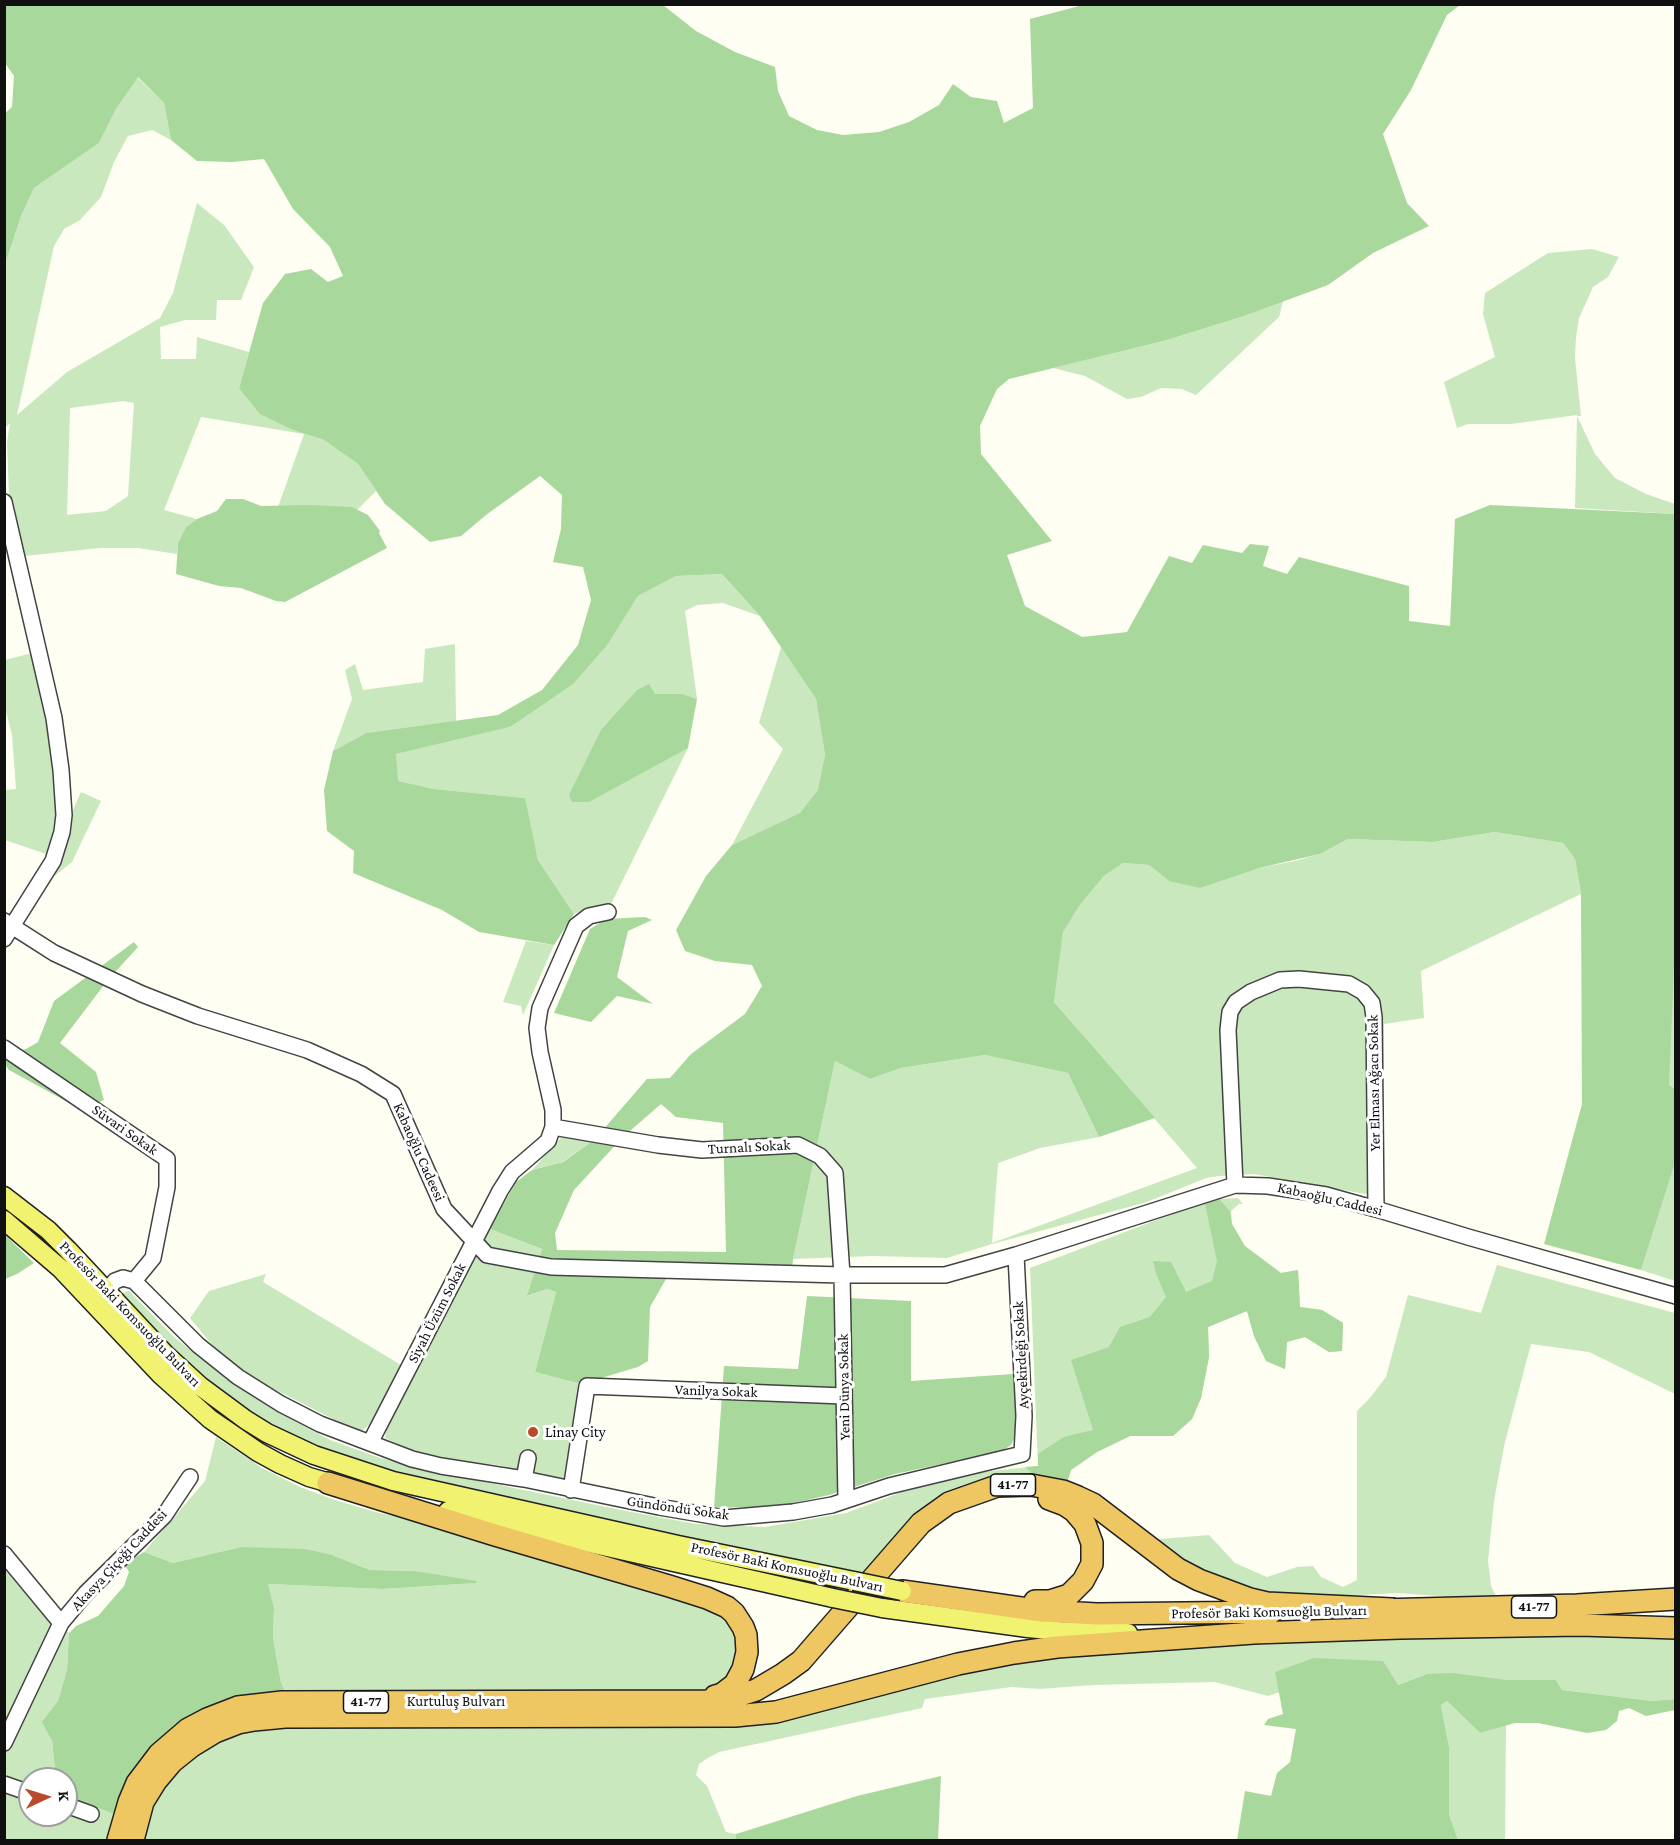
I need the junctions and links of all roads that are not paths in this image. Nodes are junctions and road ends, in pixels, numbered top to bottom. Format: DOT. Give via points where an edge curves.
graph roads {
  1 [pos="4,502"];
  2 [pos="608,912"];
  3 [pos="9,923"];
  4 [pos="4,939"];
  5 [pos="4,1048"];
  6 [pos="553,1127"];
  7 [pos="1235,1185"];
  8 [pos="4,1196"];
  9 [pos="1376,1209"];
  10 [pos="4,1220"];
  11 [pos="474,1241"];
  12 [pos="1016,1255"];
  13 [pos="842,1275"];
  14 [pos="134,1281"];
  15 [pos="106,1291"];
  16 [pos="1676,1296"];
  17 [pos="844,1396"];
  18 [pos="370,1443"];
  19 [pos="1022,1454"];
  20 [pos="528,1458"];
  21 [pos="190,1476"];
  22 [pos="524,1479"];
  23 [pos="328,1483"];
  24 [pos="571,1490"];
  25 [pos="846,1500"];
  26 [pos="4,1554"];
  27 [pos="902,1591"];
  28 [pos="1676,1599"];
  29 [pos="1392,1609"];
  30 [pos="61,1623"];
  31 [pos="1676,1628"];
  32 [pos="1254,1633"];
  33 [pos="685,1709"];
  34 [pos="4,1743"];
  35 [pos="78,1809"];
  36 [pos="91,1814"];
  37 [pos="118,1840"];
  38 [pos="133,1840"];
  1 -- 3 [label="street" via="48,684 63,796 59,847"];
  2 -- 6 [label="street" via="589,916 576,926 540,1008 537,1028"];
  3 -- 4 [label="street"];
  3 -- 11 [label="street, Kabaoğlu Cadeesi" via="54,953 142,994 307,1050 362,1074 393,1094 444,1209"];
  5 -- 14 [label="street, Süvari Sokak" via="167,1159 167,1186 153,1258"];
  6 -- 11 [label="street, Siyah Üzüm Sokak" via="548,1141 512,1172"];
  6 -- 13 [label="street, Turnalı Sokak" via="702,1150 798,1145 820,1156 835,1173"];
  7 -- 9 [label="street, Kabaoğlu Caddesi" via="1268,1185"];
  7 -- 9 [label="street, Yer Elması Ağacı Sokak" via="1230,1012 1236,1002 1251,992 1280,980 1349,984 1372,1003 1374,1017"];
  7 -- 12 [label="street, Kabaoğlu Caddesi"];
  8 -- 15 [label="main road, Profesör Baki Komsuoğlu Bulvarı" via="48,1230"];
  9 -- 16 [label="street, Kabaoğlu Caddesi"];
  10 -- 23 [label="main road, Profesör Baki Komsuoğlu Bulvarı" via="61,1269 156,1370 210,1419 273,1460"];
  11 -- 13 [label="street, Kabaoğlu Cadeesi" via="487,1255 551,1267"];
  11 -- 18 [label="street, Siyah Üzüm Sokak"];
  12 -- 13 [label="street, Kabaoğlu Caddesi" via="945,1275"];
  12 -- 19 [label="street, Ayçekirdeği Sokak" via="1024,1416"];
  13 -- 17 [label="street, Yeni Dünya Sokak"];
  14 -- 15 [label="street" via="123,1278"];
  14 -- 18 [label="street" via="198,1345 238,1377 280,1404"];
  15 -- 27 [label="main road, Profesör Baki Komsuoğlu Bulvarı, bridge" via="200,1386 253,1424 314,1455 393,1481"];
  17 -- 24 [label="street, Vanilya Sokak" via="587,1386"];
  17 -- 25 [label="street, Yeni Dünya Sokak"];
  18 -- 22 [label="street, Gündöndü Sokak" via="441,1466"];
  19 -- 25 [label="street, Gündöndü Sokak" via="948,1470"];
  20 -- 22 [label="street"];
  21 -- 30 [label="street, Akasya Çiçeği Caddesi" via="164,1516"];
  22 -- 24 [label="street, Gündöndü Sokak"];
  23 -- 32 [label="main road, Profesör Baki Komsuoğlu Bulvarı, bridge" via="882,1608 1059,1631"];
  23 -- 33 [label="highway" via="727,1607 746,1635 743,1669 735,1684 723,1694"];
  24 -- 25 [label="street, Gündöndü Sokak" via="724,1518 793,1512"];
  26 -- 30 [label="street"];
  27 -- 29 [label="highway, Profesör Baki Komsuoğlu Bulvarı" via="1042,1611 1097,1614"];
  27 -- 33 [label="highway" via="1039,1601 1060,1598 1077,1589 1092,1564 1089,1532 1074,1511 1047,1498 1006,1496 965,1507 924,1535 800,1677 778,1692 730,1710"];
  28 -- 29 [label="highway, Profesör Baki Komsuoğlu Bulvarı / 41-77"];
  29 -- 33 [label="highway, 41-77" via="1250,1599 1178,1569 1093,1504 1078,1497 1031,1485 997,1486 949,1503 921,1523 817,1644 783,1674 756,1690"];
  30 -- 34 [label="street, Akasya Çiçeği Caddesi"];
  31 -- 32 [label="highway, Profesör Baki Komsuoğlu Bulvarı / 41-77" via="1482,1626"];
  32 -- 33 [label="highway, 41-77" via="1014,1653 776,1712 735,1716"];
  33 -- 37 [label="highway, Kurtuluş Bulvarı / 41-77" via="300,1702 238,1707 188,1729 159,1754 137,1783"];
  33 -- 38 [label="highway, Kurtuluş Bulvarı / 41-77" via="285,1718 238,1723 206,1737 172,1762 143,1802"];
  35 -- 36 [label="street"];
}
